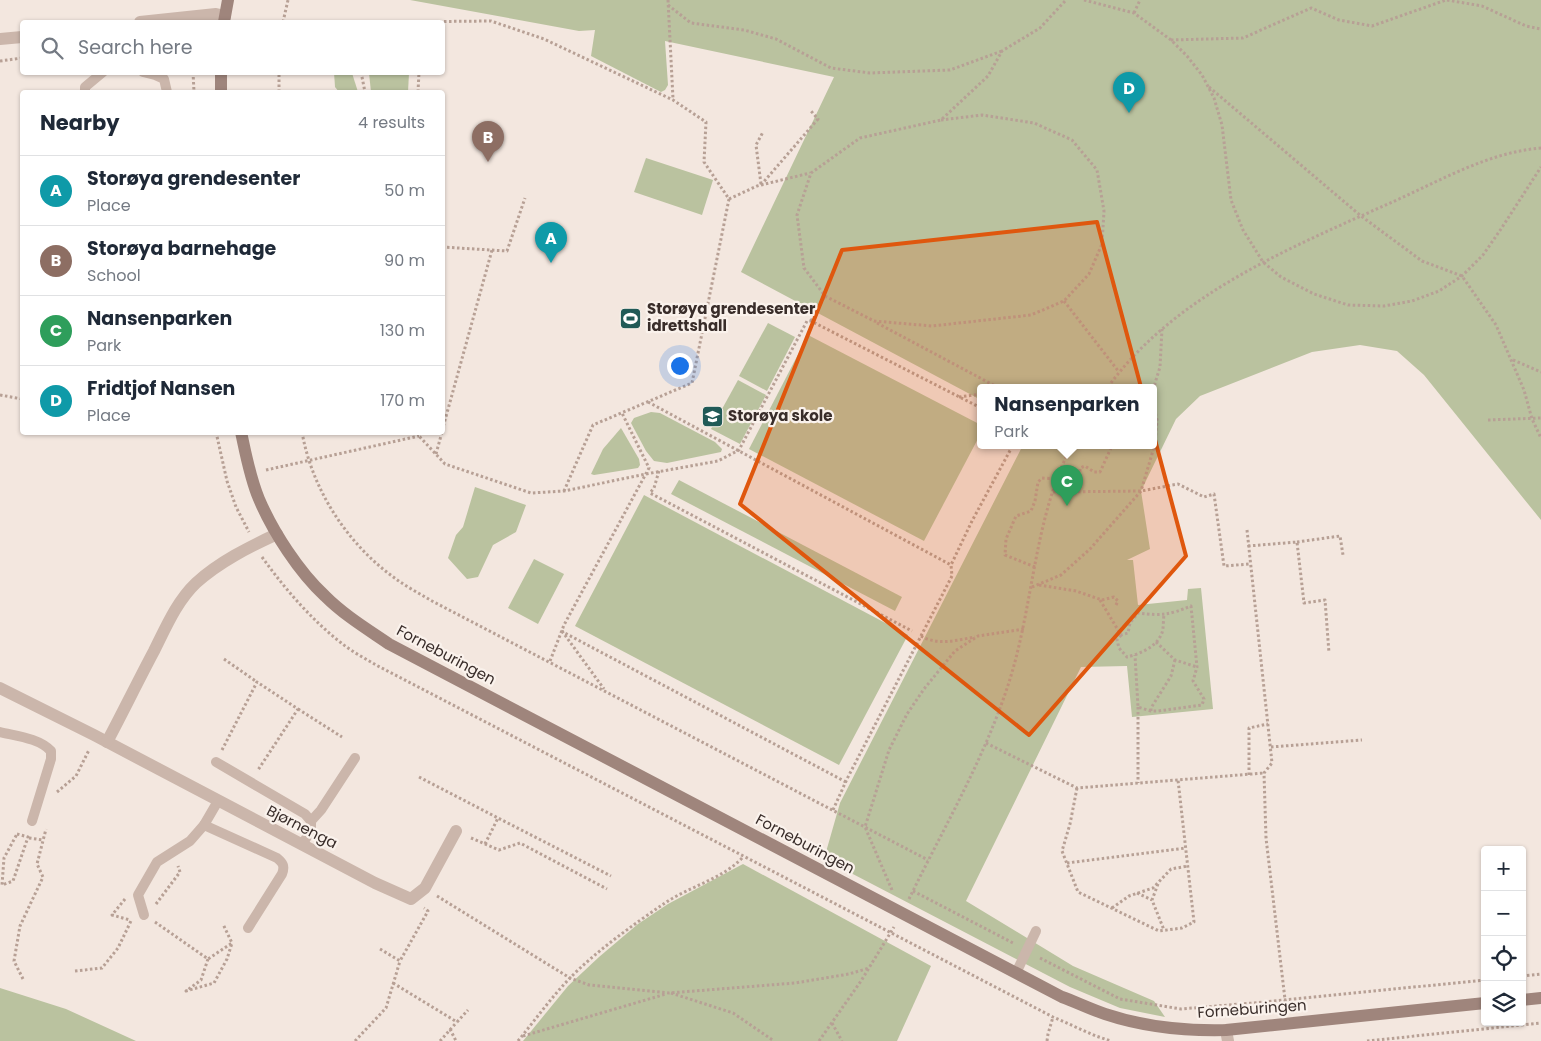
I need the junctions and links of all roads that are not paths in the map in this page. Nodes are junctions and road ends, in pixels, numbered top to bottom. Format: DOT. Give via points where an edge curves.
graph roads {
  1 [pos="228,0"];
  2 [pos="224,19"];
  3 [pos="159,20"];
  4 [pos="20,36"];
  5 [pos="0,39"];
  6 [pos="99,75"];
  7 [pos="155,75"];
  8 [pos="220,75"];
  9 [pos="86,90"];
  10 [pos="167,90"];
  11 [pos="222,90"];
  12 [pos="242,435"];
  13 [pos="277,534"];
  14 [pos="0,688"];
  15 [pos="0,732"];
  16 [pos="107,742"];
  17 [pos="355,758"];
  18 [pos="216,762"];
  19 [pos="218,801"];
  20 [pos="32,821"];
  21 [pos="311,821"];
  22 [pos="204,825"];
  23 [pos="456,831"];
  24 [pos="302,845"];
  25 [pos="146,916"];
  26 [pos="248,928"];
  27 [pos="1036,931"];
  28 [pos="1016,973"];
  29 [pos="1541,998"];
  30 [pos="1526,1000"];
  31 [pos="1481,1003"];
  32 [pos="1227,1035"];
  1 -- 2 [label="street"];
  2 -- 3 [label="street" via="216,14"];
  4 -- 5 [label="street"];
  6 -- 9 [label="lane"];
  7 -- 10 [label="lane" via="164,79"];
  8 -- 11 [label="street"];
  12 -- 13 [label="street, Forneburingen" via="259,499"];
  13 -- 16 [label="street" via="223,563 185,594"];
  13 -- 28 [label="street, Forneburingen" via="324,596 389,644"];
  14 -- 16 [label="street, Bjørnenga"];
  15 -- 20 [label="lane" via="38,742 51,751"];
  16 -- 19 [label="street, Bjørnenga"];
  17 -- 21 [label="lane"];
  18 -- 21 [label="lane" via="305,814"];
  19 -- 22 [label="lane"];
  19 -- 24 [label="street, Bjørnenga"];
  21 -- 24 [label="lane" via="311,830"];
  22 -- 25 [label="lane" via="190,841 157,862 138,896"];
  22 -- 26 [label="lane" via="283,863 282,874"];
  23 -- 24 [label="street, Bjørnenga" via="425,888 412,899"];
  27 -- 28 [label="lane"];
  28 -- 32 [label="street, Forneburingen" via="1062,997 1105,1014 1144,1024"];
  29 -- 30 [label="street"];
  31 -- 32 [label="street, Forneburingen" via="1289,1023"];
}
